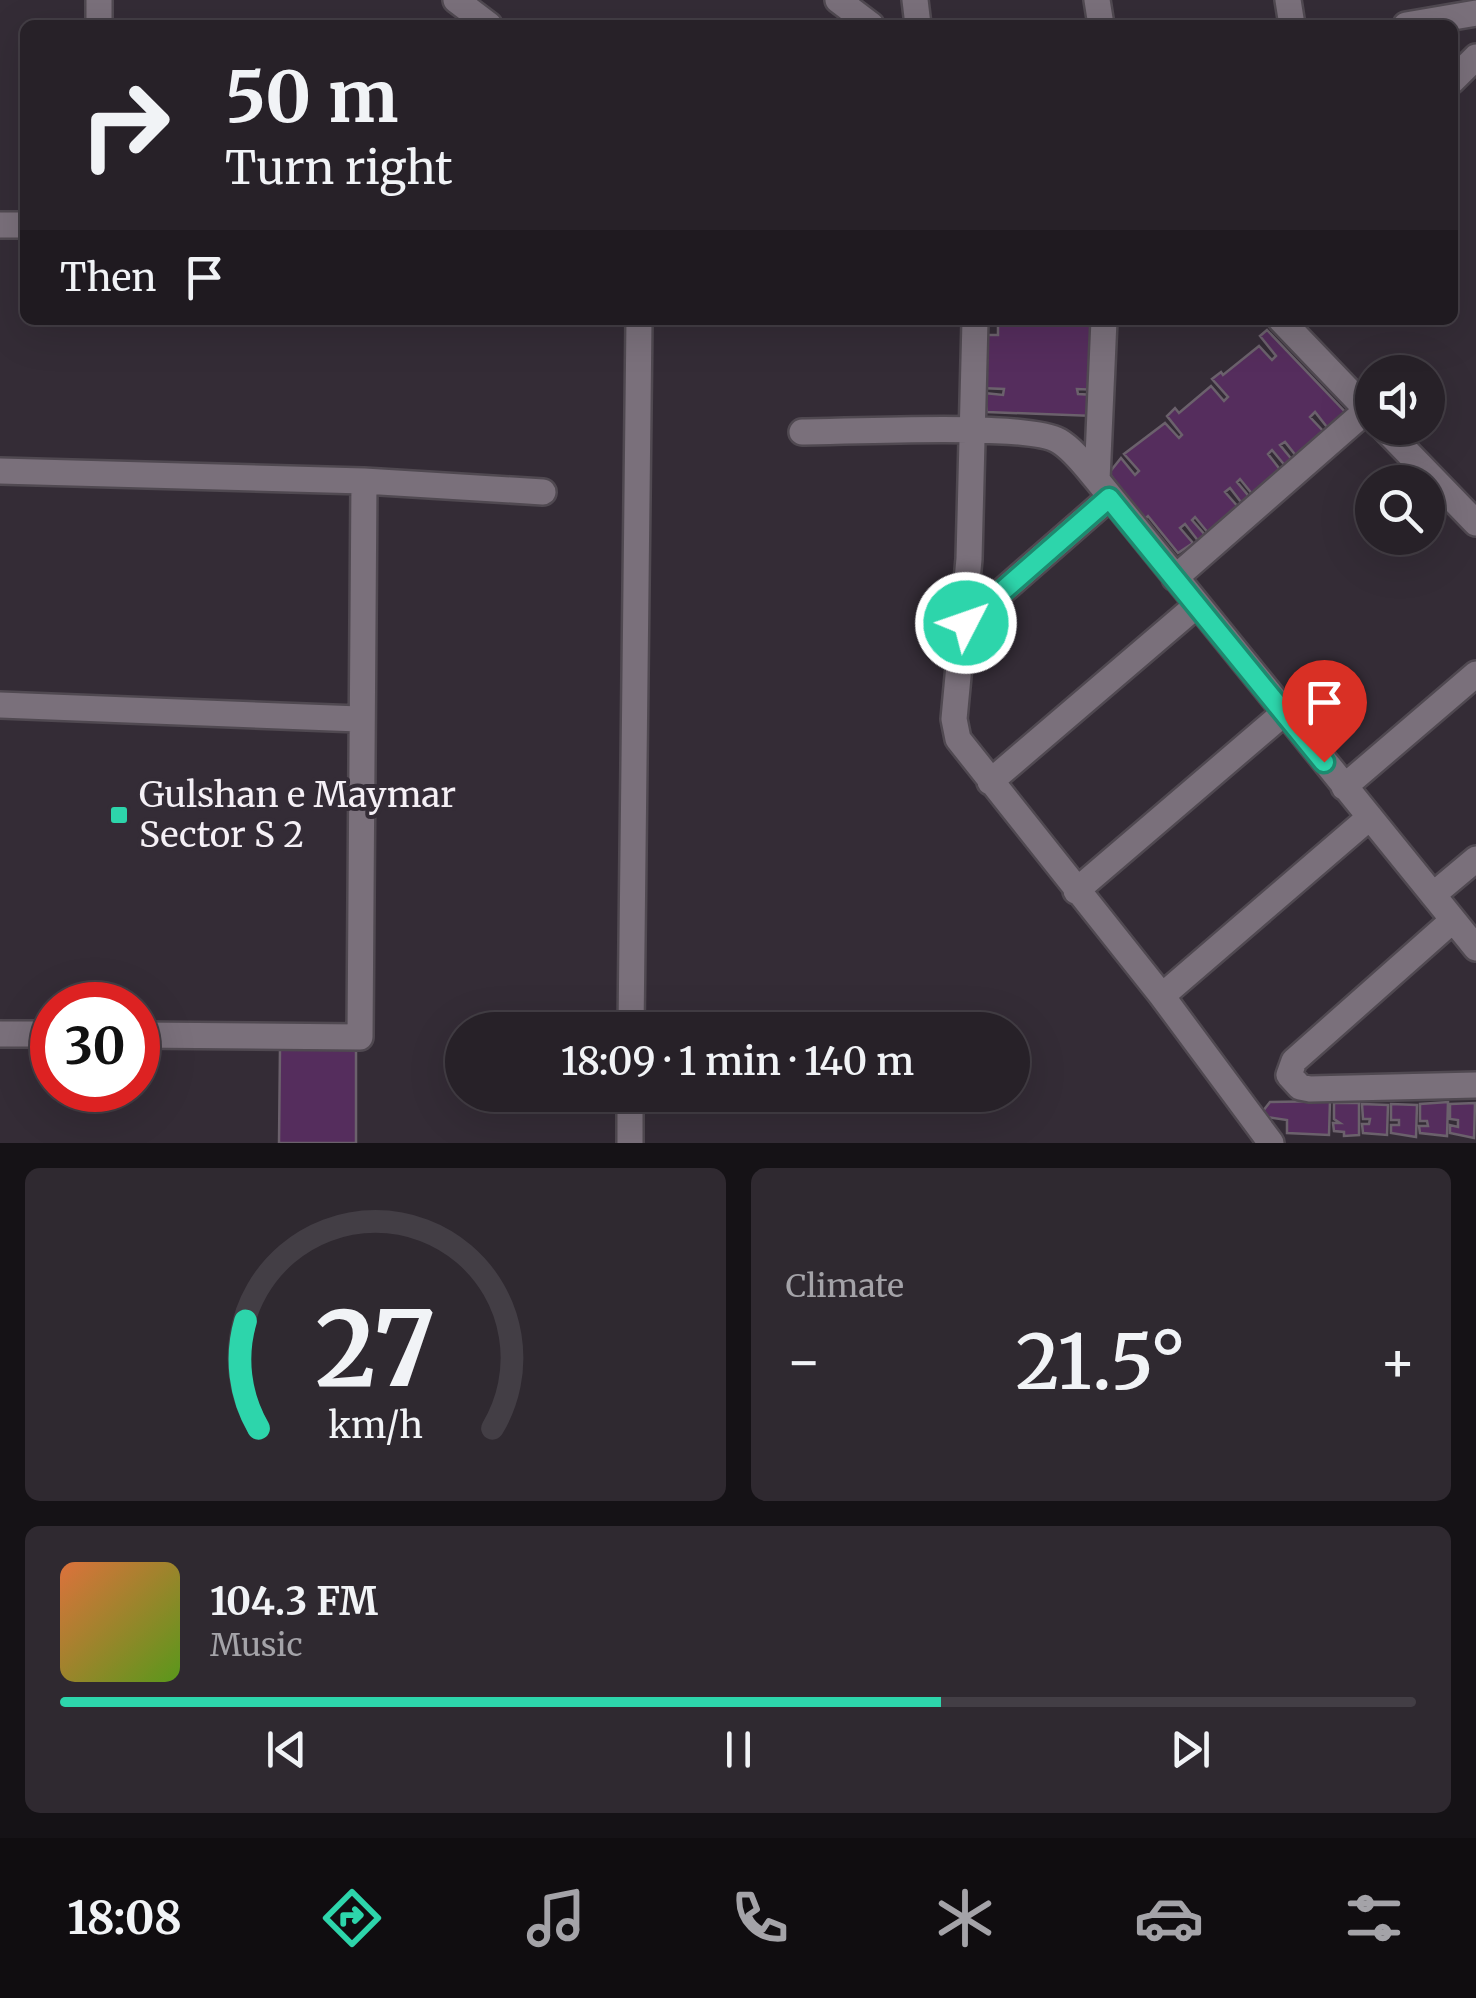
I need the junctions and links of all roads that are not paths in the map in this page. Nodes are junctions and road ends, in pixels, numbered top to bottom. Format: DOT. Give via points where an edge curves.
graph roads {
  1 [pos="456,0"];
  2 [pos="838,0"];
  3 [pos="1476,14"];
  4 [pos="482,20"];
  5 [pos="864,20"];
  6 [pos="1438,20"];
  7 [pos="1476,57"];
  8 [pos="1458,75"];
  9 [pos="639,325"];
  10 [pos="975,325"];
  11 [pos="1104,325"];
  12 [pos="1286,325"];
  13 [pos="1355,396"];
  14 [pos="974,431"];
  15 [pos="802,432"];
  16 [pos="1355,433"];
  17 [pos="1401,445"];
  18 [pos="0,470"];
  19 [pos="364,481"];
  20 [pos="1103,489"];
  21 [pos="543,492"];
  22 [pos="1476,524"];
  23 [pos="1175,578"];
  24 [pos="1196,605"];
  25 [pos="966,623"];
  26 [pos="1476,674"];
  27 [pos="0,705"];
  28 [pos="1284,713"];
  29 [pos="359,719"];
  30 [pos="990,782"];
  31 [pos="1344,786"];
  32 [pos="1370,817"];
  33 [pos="1476,859"];
  34 [pos="1076,890"];
  35 [pos="1433,895"];
  36 [pos="1453,920"];
  37 [pos="1476,948"];
  38 [pos="1162,996"];
  39 [pos="630,1012"];
  40 [pos="0,1034"];
  41 [pos="30,1034"];
  42 [pos="160,1035"];
  43 [pos="1476,1085"];
  44 [pos="630,1112"];
  45 [pos="630,1143"];
  46 [pos="1271,1143"];
  1 -- 4 [label="street"];
  2 -- 5 [label="street"];
  3 -- 6 [label="street"];
  7 -- 8 [label="street"];
  9 -- 39 [label="street"];
  10 -- 14 [label="street"];
  11 -- 20 [label="street"];
  12 -- 13 [label="street"];
  14 -- 15 [label="street"];
  14 -- 20 [label="street" via="1060,441"];
  14 -- 25 [label="street"];
  16 -- 23 [label="street"];
  17 -- 22 [label="street"];
  18 -- 19 [label="street"];
  19 -- 21 [label="street"];
  19 -- 29 [label="street"];
  20 -- 23 [label="street"];
  20 -- 25 [label="street"];
  23 -- 24 [label="street"];
  24 -- 28 [label="street"];
  24 -- 30 [label="street"];
  25 -- 30 [label="street" via="954,719 964,751"];
  26 -- 31 [label="street"];
  27 -- 29 [label="street"];
  28 -- 31 [label="street"];
  28 -- 34 [label="street"];
  29 -- 42 [label="street" via="360,1036"];
  30 -- 34 [label="street"];
  31 -- 32 [label="street"];
  32 -- 35 [label="street"];
  32 -- 38 [label="street"];
  33 -- 35 [label="street"];
  34 -- 38 [label="street"];
  35 -- 36 [label="street"];
  36 -- 37 [label="street"];
  36 -- 43 [label="street" via="1294,1060 1289,1076 1310,1089"];
  38 -- 46 [label="street"];
  40 -- 41 [label="street"];
  44 -- 45 [label="street"];
}
